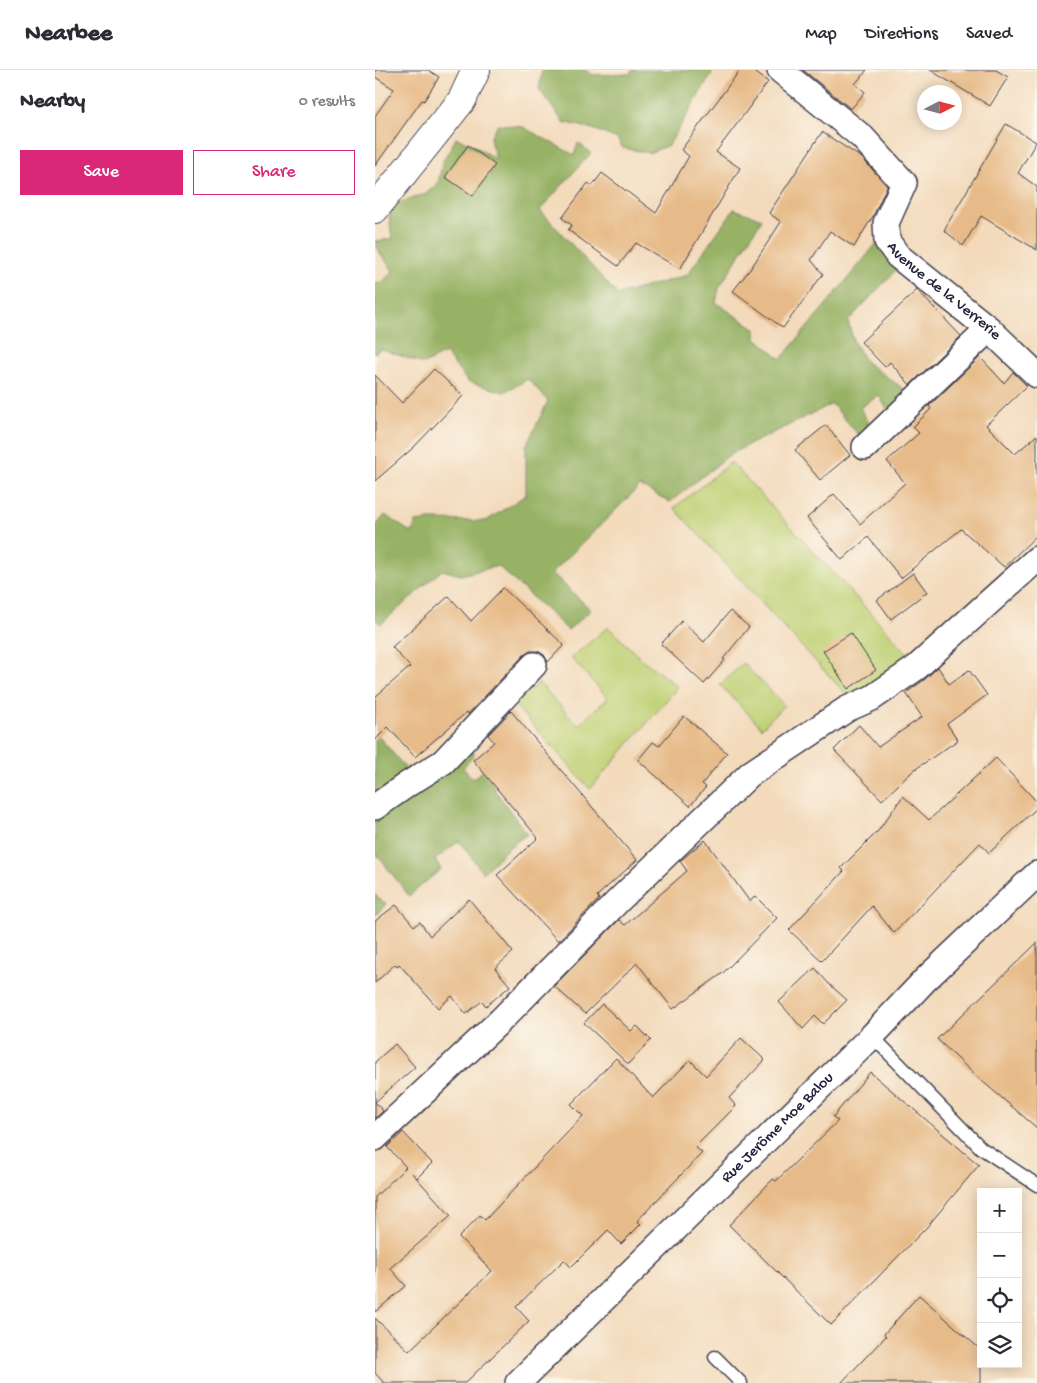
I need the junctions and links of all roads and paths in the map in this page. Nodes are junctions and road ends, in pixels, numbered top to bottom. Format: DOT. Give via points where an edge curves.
graph roads {
  1 [pos="476,70"];
  2 [pos="780,70"];
  3 [pos="375,209"];
  4 [pos="989,329"];
  5 [pos="1037,375"];
  6 [pos="865,447"];
  7 [pos="1037,559"];
  8 [pos="533,666"];
  9 [pos="375,807"];
  10 [pos="1037,874"];
  11 [pos="873,1036"];
  12 [pos="375,1138"];
  13 [pos="1037,1185"];
  14 [pos="715,1357"];
  15 [pos="518,1383"];
  16 [pos="741,1383"];
  1 -- 3 [label="street" via="462,100"];
  2 -- 4 [label="street, Avenue de la Verrerie" via="862,137 904,183 886,223 887,241 898,256"];
  4 -- 5 [label="street, Avenue de la Verrerie"];
  4 -- 6 [label="street"];
  7 -- 12 [label="street" via="916,668 750,774 501,1020"];
  8 -- 9 [label="street" via="443,762"];
  10 -- 11 [label="street, Rue Jerôme Moe Balou" via="926,980"];
  11 -- 13 [label="lane" via="981,1148"];
  11 -- 15 [label="street, Rue Jerôme Moe Balou"];
  14 -- 16 [label="lane"];
}
